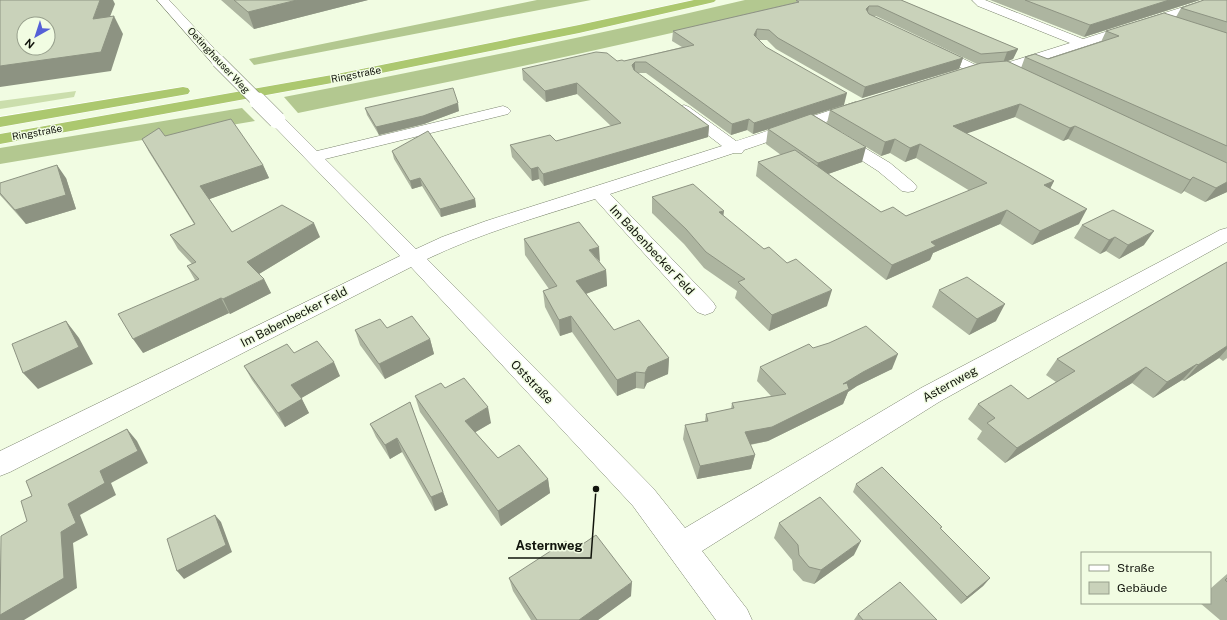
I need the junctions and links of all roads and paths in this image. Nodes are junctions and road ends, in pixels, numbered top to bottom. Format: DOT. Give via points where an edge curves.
graph roads {
  1 [pos="163,0"];
  2 [pos="653,0"];
  3 [pos="710,0"];
  4 [pos="978,0"];
  5 [pos="1217,0"];
  6 [pos="1158,19"];
  7 [pos="1179,26"];
  8 [pos="459,40"];
  9 [pos="1080,42"];
  10 [pos="920,44"];
  11 [pos="1004,68"];
  12 [pos="975,70"];
  13 [pos="952,77"];
  14 [pos="252,78"];
  15 [pos="1025,78"];
  16 [pos="222,84"];
  17 [pos="192,89"];
  18 [pos="672,101"];
  19 [pos="859,102"];
  20 [pos="503,111"];
  21 [pos="277,120"];
  22 [pos="0,122"];
  23 [pos="811,122"];
  24 [pos="0,139"];
  25 [pos="736,149"];
  26 [pos="314,157"];
  27 [pos="908,187"];
  28 [pos="599,193"];
  29 [pos="1227,234"];
  30 [pos="414,258"];
  31 [pos="705,307"];
  32 [pos="0,464"];
  33 [pos="681,547"];
  34 [pos="736,620"];
  1 -- 21 [label="street, Oetinghauser Weg, bridge" via="218,61"];
  2 -- 8 [label="highway"];
  3 -- 24 [label="highway, Ringstraße" via="340,77"];
  4 -- 9 [label="street" via="982,4"];
  5 -- 6 [label="street"];
  6 -- 7 [label="street"];
  6 -- 9 [label="street"];
  9 -- 11 [label="street"];
  10 -- 12 [label="street"];
  11 -- 12 [label="street"];
  11 -- 15 [label="street"];
  12 -- 13 [label="street"];
  14 -- 16 [label="highway"];
  17 -- 22 [label="highway, Ringstraße"];
  18 -- 25 [label="street"];
  19 -- 23 [label="street, Im Babenbecker Feld"];
  20 -- 26 [label="street"];
  21 -- 26 [label="street, Oststraße"];
  23 -- 25 [label="street, Im Babenbecker Feld"];
  23 -- 27 [label="street" via="884,167"];
  25 -- 28 [label="street, Im Babenbecker Feld"];
  26 -- 30 [label="street, Oststraße"];
  28 -- 30 [label="street, Im Babenbecker Feld" via="493,225 449,241"];
  28 -- 31 [label="street, Im Babenbecker Feld"];
  29 -- 33 [label="street, Asternweg" via="930,395"];
  30 -- 32 [label="street, Im Babenbecker Feld"];
  30 -- 33 [label="street, Oststraße" via="643,497"];
  33 -- 34 [label="street, Oststraße"];
}
